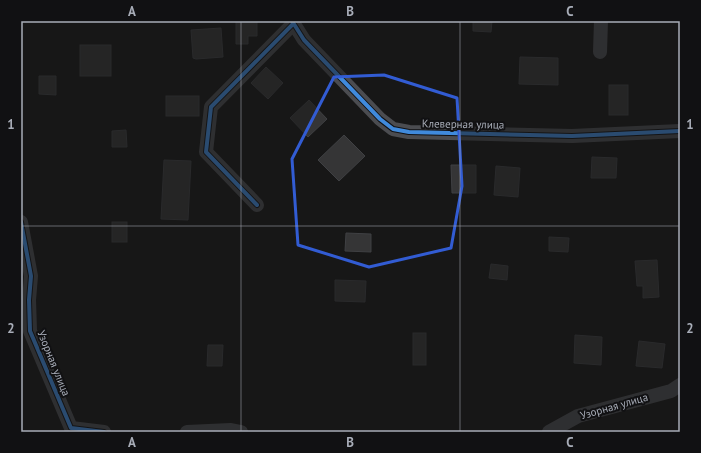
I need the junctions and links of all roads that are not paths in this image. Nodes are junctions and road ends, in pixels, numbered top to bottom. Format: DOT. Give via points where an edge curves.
graph roads {
  1 [pos="600,21"];
  2 [pos="293,22"];
  3 [pos="600,52"];
  4 [pos="680,130"];
  5 [pos="257,205"];
  6 [pos="21,222"];
  7 [pos="680,385"];
  8 [pos="104,432"];
  9 [pos="187,432"];
  10 [pos="240,432"];
  11 [pos="549,432"];
  1 -- 3 [label="street"];
  2 -- 4 [label="street, Клеверная улица" via="304,40 380,119 393,129 409,132 572,136"];
  2 -- 5 [label="street" via="211,107 206,152"];
  6 -- 8 [label="street, Узорная улица" via="31,276 30,331 71,428"];
  7 -- 11 [label="street, Узорная улица" via="671,391 578,416"];
  9 -- 10 [label="street"];
}
